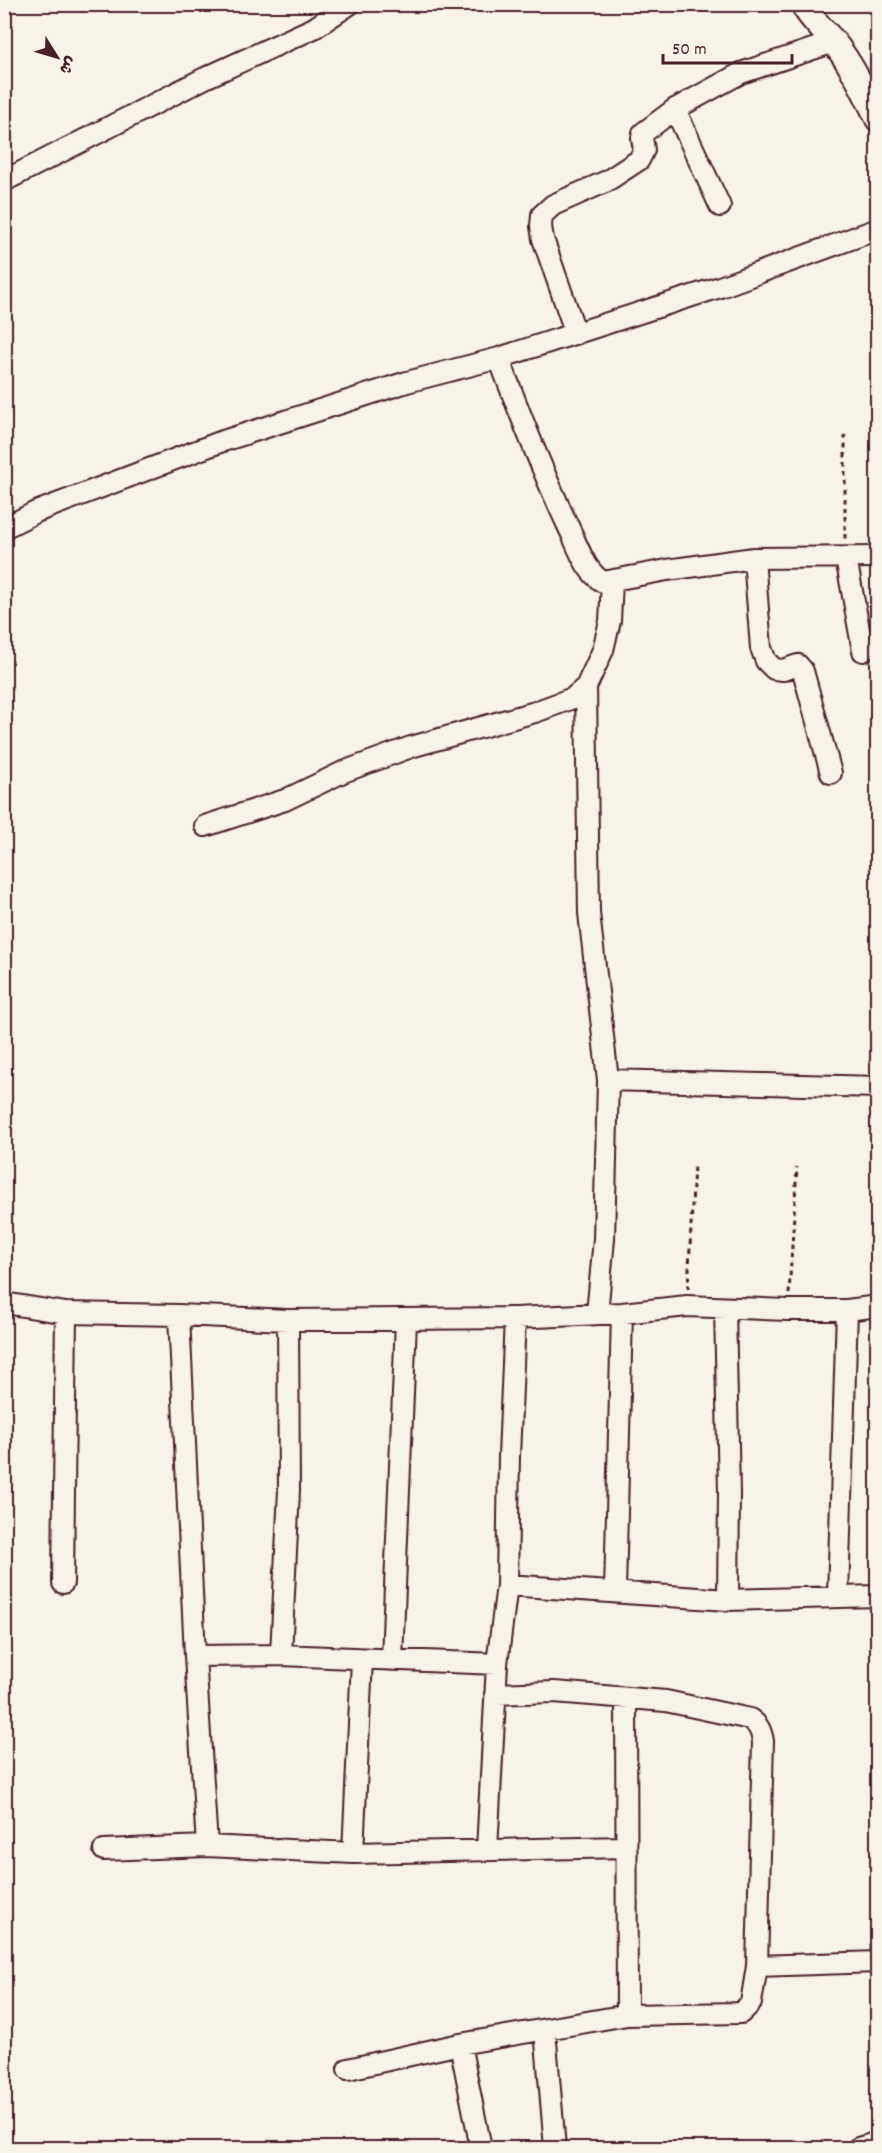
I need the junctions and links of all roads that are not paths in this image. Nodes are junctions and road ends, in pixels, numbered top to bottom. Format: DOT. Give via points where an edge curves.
graph roads {
  1 [pos="350,4"];
  2 [pos="803,4"];
  3 [pos="834,42"];
  4 [pos="675,109"];
  5 [pos="878,119"];
  6 [pos="4,181"];
  7 [pos="720,206"];
  8 [pos="878,229"];
  9 [pos="576,334"];
  10 [pos="499,358"];
  11 [pos="4,528"];
  12 [pos="754,558"];
  13 [pos="846,558"];
  14 [pos="878,558"];
  15 [pos="612,581"];
  16 [pos="863,651"];
  17 [pos="586,687"];
  18 [pos="831,773"];
  19 [pos="205,826"];
  20 [pos="608,1080"];
  21 [pos="878,1087"];
  22 [pos="4,1303"];
  23 [pos="878,1306"];
  24 [pos="725,1308"];
  25 [pos="847,1310"];
  26 [pos="66,1313"];
  27 [pos="622,1313"];
  28 [pos="597,1314"];
  29 [pos="179,1315"];
  30 [pos="515,1318"];
  31 [pos="288,1320"];
  32 [pos="406,1321"];
  33 [pos="63,1583"];
  34 [pos="507,1585"];
  35 [pos="615,1592"];
  36 [pos="838,1596"];
  37 [pos="878,1596"];
  38 [pos="728,1600"];
  39 [pos="281,1655"];
  40 [pos="195,1656"];
  41 [pos="362,1659"];
  42 [pos="392,1659"];
  43 [pos="497,1664"];
  44 [pos="495,1694"];
  45 [pos="626,1698"];
  46 [pos="207,1846"];
  47 [pos="626,1847"];
  48 [pos="104,1850"];
  49 [pos="487,1850"];
  50 [pos="353,1853"];
  51 [pos="878,1962"];
  52 [pos="757,1966"];
  53 [pos="627,2015"];
  54 [pos="545,2030"];
  55 [pos="460,2044"];
  56 [pos="348,2069"];
  57 [pos="878,2142"];
  58 [pos="481,2148"];
  59 [pos="555,2148"];
  60 [pos="858,2148"];
  1 -- 6 [label="street" via="314,28 205,78"];
  2 -- 3 [label="street"];
  3 -- 4 [label="street" via="741,73"];
  3 -- 5 [label="street"];
  4 -- 7 [label="street"];
  4 -- 9 [label="street" via="643,133 644,150 639,160 607,181 553,205 542,215 543,239"];
  8 -- 9 [label="street"];
  9 -- 10 [label="street"];
  10 -- 11 [label="street" via="407,382 220,442 36,512"];
  10 -- 15 [label="street" via="555,498 588,567 596,578"];
  12 -- 13 [label="street"];
  12 -- 15 [label="street"];
  12 -- 18 [label="street" via="761,648 766,662 774,669 798,665 803,671"];
  13 -- 14 [label="street"];
  13 -- 16 [label="street"];
  15 -- 17 [label="street" via="610,621 603,650"];
  17 -- 19 [label="street" via="573,698 535,712 411,747 343,772 285,800"];
  17 -- 20 [label="street" via="589,913"];
  20 -- 21 [label="street"];
  20 -- 28 [label="street" via="604,1239"];
  22 -- 26 [label="street"];
  23 -- 25 [label="street"];
  24 -- 25 [label="street"];
  24 -- 27 [label="street" via="687,1306"];
  24 -- 38 [label="street"];
  25 -- 36 [label="street"];
  26 -- 29 [label="street"];
  26 -- 33 [label="street"];
  27 -- 28 [label="street"];
  27 -- 35 [label="street"];
  28 -- 30 [label="street"];
  29 -- 31 [label="street"];
  29 -- 40 [label="street"];
  30 -- 32 [label="street"];
  30 -- 34 [label="street"];
  31 -- 32 [label="street"];
  31 -- 39 [label="street" via="289,1490"];
  32 -- 42 [label="street"];
  34 -- 35 [label="street"];
  34 -- 43 [label="street"];
  35 -- 38 [label="street"];
  36 -- 37 [label="street"];
  36 -- 38 [label="street"];
  39 -- 40 [label="street"];
  39 -- 41 [label="street"];
  40 -- 46 [label="street"];
  41 -- 42 [label="street"];
  41 -- 50 [label="street"];
  42 -- 43 [label="street"];
  43 -- 44 [label="street"];
  44 -- 45 [label="street" via="554,1692"];
  44 -- 49 [label="street"];
  45 -- 47 [label="street"];
  45 -- 52 [label="street" via="666,1701 750,1719 761,1730"];
  46 -- 48 [label="street"];
  46 -- 50 [label="street"];
  47 -- 49 [label="street"];
  47 -- 53 [label="street"];
  49 -- 50 [label="street"];
  51 -- 52 [label="street"];
  52 -- 53 [label="street" via="751,2003 741,2013"];
  53 -- 54 [label="street"];
  54 -- 55 [label="street"];
  54 -- 59 [label="street"];
  55 -- 56 [label="street"];
  55 -- 58 [label="street"];
  57 -- 60 [label="street"];
}
